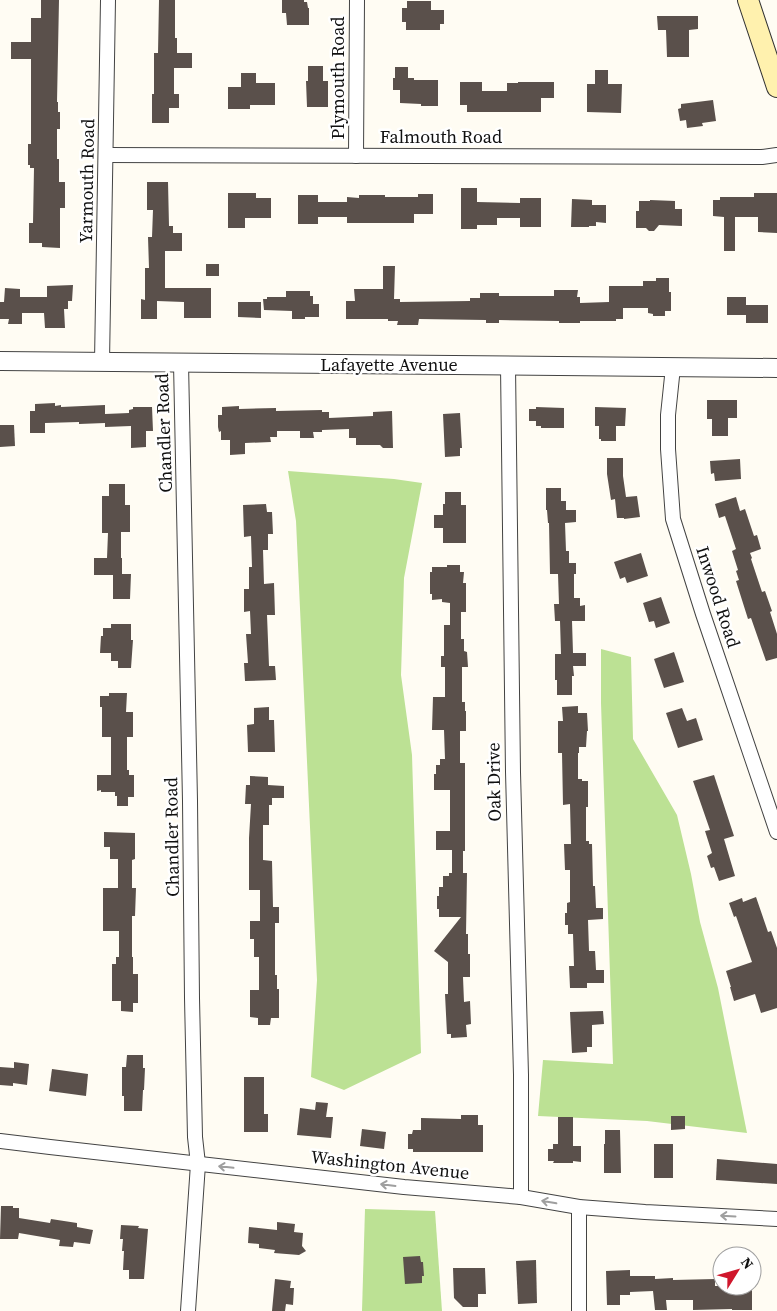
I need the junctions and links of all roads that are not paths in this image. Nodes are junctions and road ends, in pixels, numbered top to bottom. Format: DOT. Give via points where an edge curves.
graph roads {
  1 [pos="108,0"];
  2 [pos="357,0"];
  3 [pos="748,0"];
  4 [pos="777,87"];
  5 [pos="106,155"];
  6 [pos="777,155"];
  7 [pos="356,156"];
  8 [pos="0,361"];
  9 [pos="102,362"];
  10 [pos="181,363"];
  11 [pos="508,366"];
  12 [pos="673,367"];
  13 [pos="777,368"];
  14 [pos="777,832"];
  15 [pos="0,1140"];
  16 [pos="198,1164"];
  17 [pos="521,1197"];
  18 [pos="579,1207"];
  19 [pos="777,1219"];
  20 [pos="188,1311"];
  21 [pos="580,1311"];
  1 -- 5 [label="street, Yarmouth Road"];
  2 -- 7 [label="street, Plymouth Road"];
  3 -- 4 [label="main road"];
  5 -- 7 [label="street, Falmouth Road"];
  5 -- 9 [label="street, Yarmouth Road"];
  6 -- 7 [label="street, Falmouth Road"];
  8 -- 9 [label="street, Lafayette Avenue"];
  9 -- 10 [label="street, Lafayette Avenue"];
  10 -- 11 [label="street, Lafayette Avenue"];
  10 -- 16 [label="street, Chandler Road"];
  11 -- 12 [label="street, Lafayette Avenue"];
  11 -- 17 [label="street, Oak Drive"];
  12 -- 13 [label="street, Lafayette Avenue"];
  12 -- 14 [label="street, Inwood Road" via="668,449 673,519"];
  15 -- 16 [label="street, Washington Avenue"];
  17 -- 16 [label="street, Washington Avenue, one-way"];
  16 -- 20 [label="street, Chandler Road"];
  18 -- 17 [label="street, Washington Avenue, one-way"];
  19 -- 18 [label="street, Washington Avenue, one-way"];
  18 -- 21 [label="street"];
}
